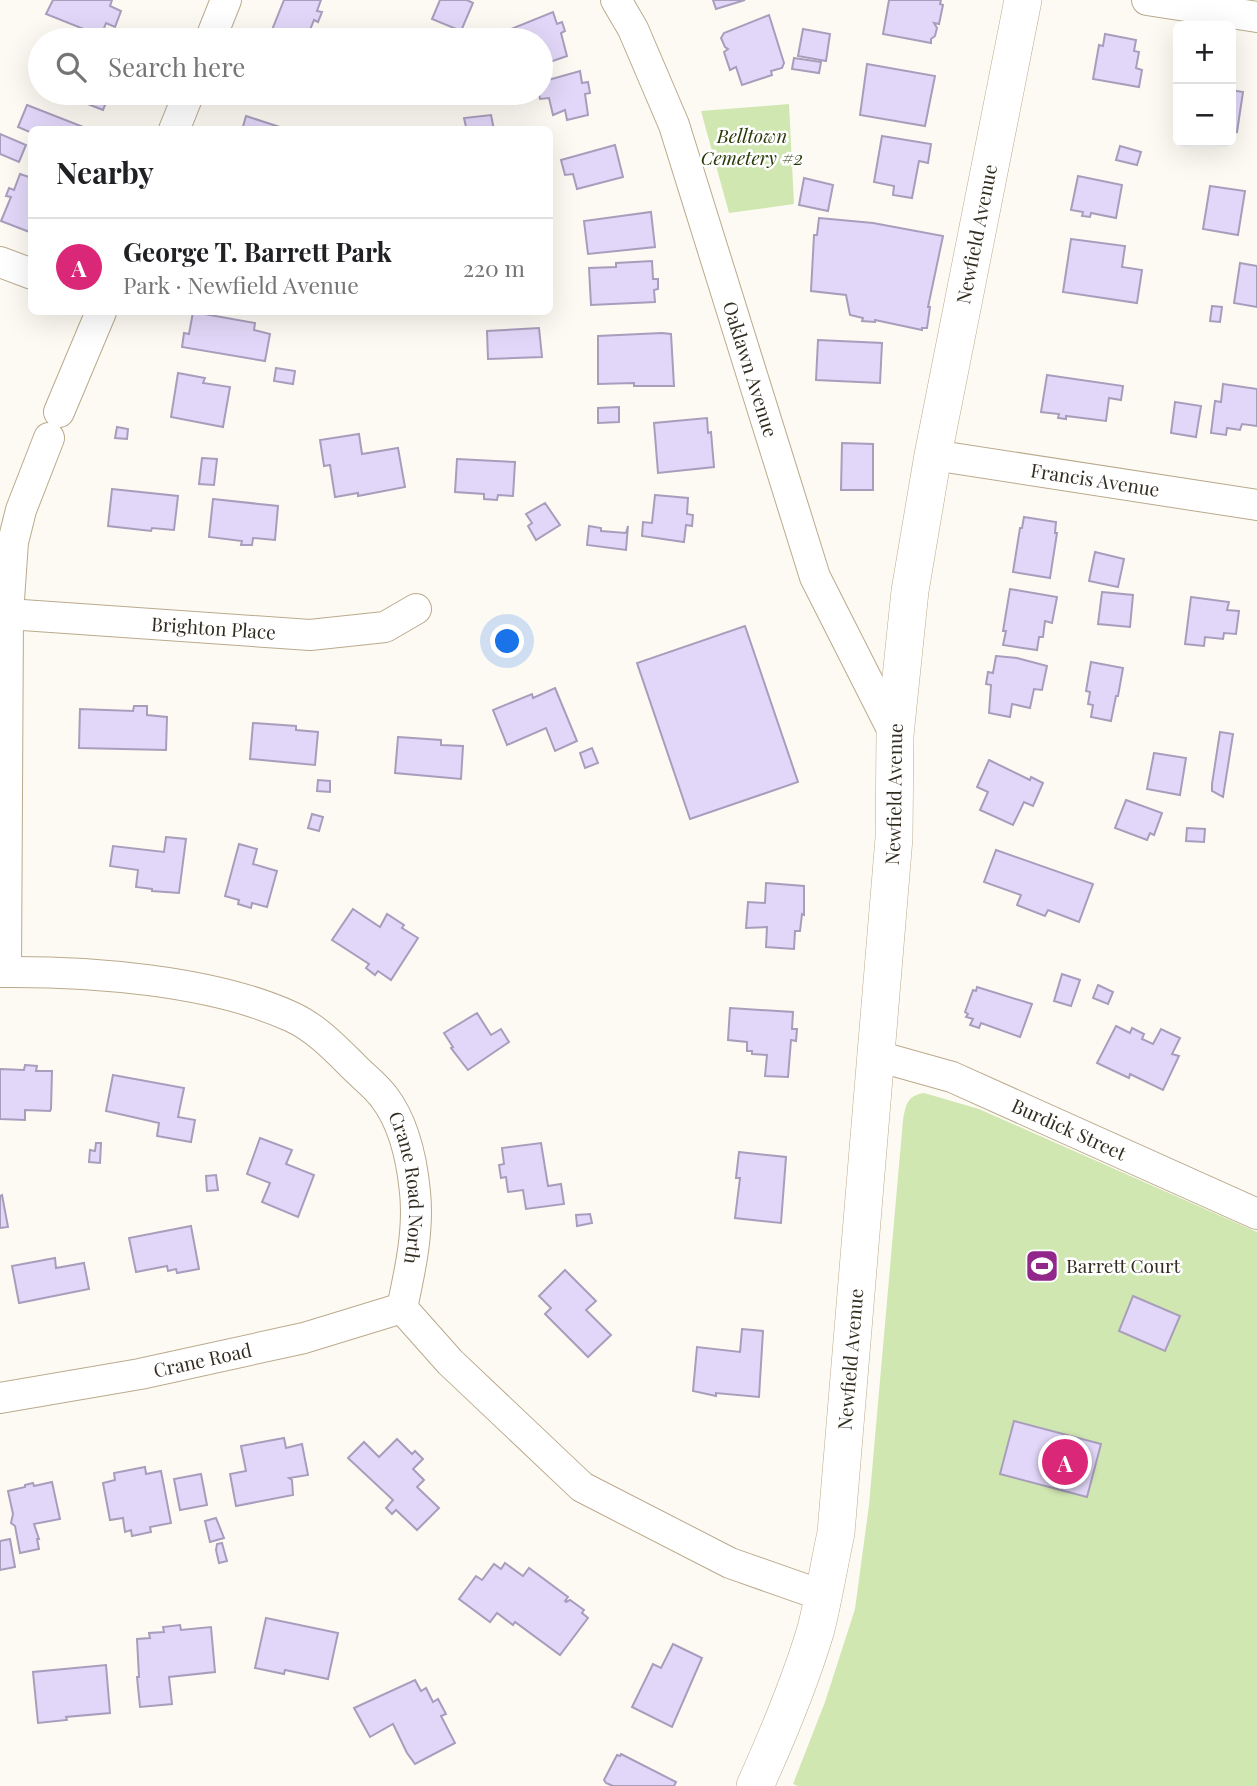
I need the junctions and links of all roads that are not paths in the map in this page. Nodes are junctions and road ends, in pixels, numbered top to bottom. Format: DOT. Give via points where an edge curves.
graph roads {
  1 [pos="226,0"];
  2 [pos="616,0"];
  3 [pos="1023,0"];
  4 [pos="1147,0"];
  5 [pos="1257,17"];
  6 [pos="215,28"];
  7 [pos="184,105"];
  8 [pos="176,126"];
  9 [pos="0,262"];
  10 [pos="28,272"];
  11 [pos="100,315"];
  12 [pos="933,456"];
  13 [pos="1257,505"];
  14 [pos="416,609"];
  15 [pos="8,614"];
  16 [pos="895,734"];
  17 [pos="3,971"];
  18 [pos="877,1056"];
  19 [pos="1257,1214"];
  20 [pos="402,1308"];
  21 [pos="0,1398"];
  22 [pos="824,1596"];
  23 [pos="755,1786"];
  1 -- 6 [label="street"];
  2 -- 16 [label="street, Oaklawn Avenue" via="674,125 816,577"];
  3 -- 12 [label="main road, Newfield Avenue"];
  4 -- 5 [label="street"];
  7 -- 8 [label="street"];
  9 -- 10 [label="street"];
  11 -- 15 [label="street" via="21,510 13,542"];
  12 -- 13 [label="street, Francis Avenue"];
  12 -- 16 [label="main road, Newfield Avenue" via="910,591"];
  14 -- 15 [label="street, Brighton Place" via="385,626 310,635"];
  15 -- 17 [label="street"];
  16 -- 18 [label="main road, Newfield Avenue" via="894,838"];
  17 -- 20 [label="street, Crane Road North" via="116,977 211,991 294,1018 325,1039 385,1098 401,1128 416,1194"];
  18 -- 19 [label="street, Burdick Street" via="952,1077"];
  18 -- 22 [label="main road, Newfield Avenue" via="840,1500"];
  20 -- 21 [label="street, Crane Road" via="304,1338 140,1374"];
  20 -- 22 [label="street" via="450,1362 582,1487 730,1563"];
  22 -- 23 [label="main road, Newfield Avenue" via="804,1666"];
}
